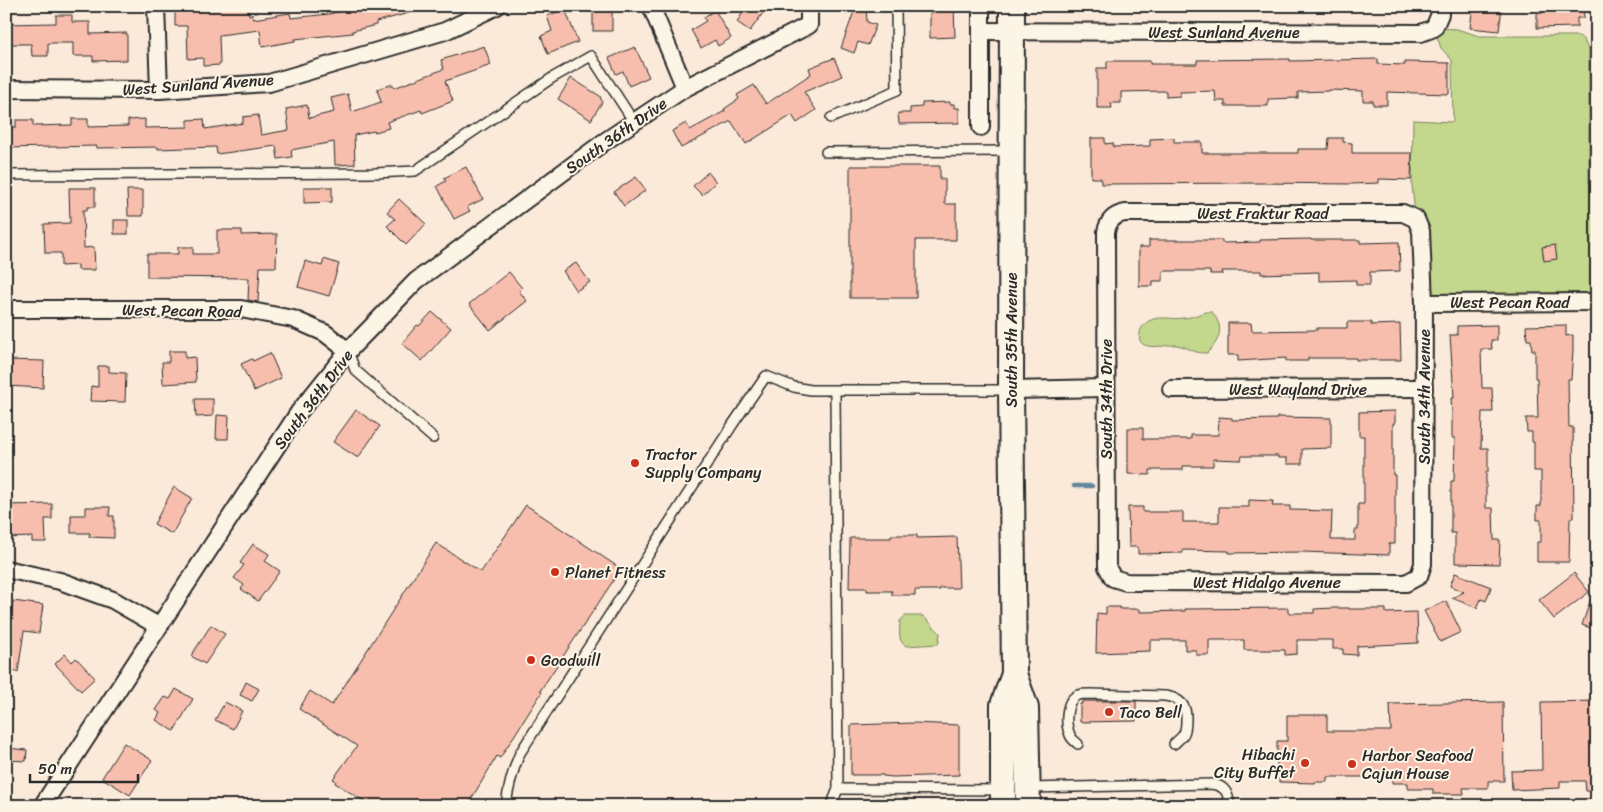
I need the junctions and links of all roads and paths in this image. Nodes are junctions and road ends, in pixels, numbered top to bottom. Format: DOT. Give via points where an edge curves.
graph roads {
  1 [pos="156,6"];
  2 [pos="497,6"];
  3 [pos="651,6"];
  4 [pos="809,6"];
  5 [pos="896,6"];
  6 [pos="981,6"];
  7 [pos="1012,6"];
  8 [pos="1440,6"];
  9 [pos="981,31"];
  10 [pos="1012,31"];
  11 [pos="685,88"];
  12 [pos="6,90"];
  13 [pos="159,90"];
  14 [pos="831,118"];
  15 [pos="634,122"];
  16 [pos="981,127"];
  17 [pos="1012,151"];
  18 [pos="826,152"];
  19 [pos="6,175"];
  20 [pos="1416,219"];
  21 [pos="1111,220"];
  22 [pos="1597,302"];
  23 [pos="1424,303"];
  24 [pos="6,309"];
  25 [pos="348,351"];
  26 [pos="1106,388"];
  27 [pos="1424,388"];
  28 [pos="1172,389"];
  29 [pos="1011,390"];
  30 [pos="835,391"];
  31 [pos="433,438"];
  32 [pos="6,569"];
  33 [pos="1419,576"];
  34 [pos="1113,578"];
  35 [pos="158,626"];
  36 [pos="1014,674"];
  37 [pos="1078,744"];
  38 [pos="1174,744"];
  39 [pos="838,789"];
  40 [pos="1028,797"];
  41 [pos="1003,798"];
  42 [pos="1229,801"];
  43 [pos="1208,805"];
  44 [pos="42,806"];
  45 [pos="506,806"];
  46 [pos="830,806"];
  47 [pos="1134,806"];
  1 -- 13 [label="street"];
  2 -- 13 [label="street, West Sunland Avenue" via="445,31 269,83"];
  3 -- 11 [label="street"];
  4 -- 11 [label="street, South 36th Drive" via="810,25"];
  5 -- 14 [label="lane" via="897,90"];
  6 -- 9 [label="street"];
  7 -- 10 [label="main road, South 35th Avenue"];
  8 -- 10 [label="street, West Sunland Avenue" via="1434,28 1422,33"];
  9 -- 10 [label="street"];
  9 -- 16 [label="street"];
  10 -- 17 [label="main road, South 35th Avenue"];
  11 -- 15 [label="street, South 36th Drive"];
  12 -- 13 [label="street, West Sunland Avenue"];
  15 -- 19 [label="lane" via="591,56 552,78 415,171"];
  15 -- 25 [label="street, South 36th Drive" via="416,281"];
  17 -- 18 [label="lane"];
  17 -- 29 [label="main road, South 35th Avenue"];
  20 -- 21 [label="street, West Fraktur Road" via="1403,212 1125,212"];
  20 -- 23 [label="street, South 34th Avenue" via="1422,231"];
  21 -- 26 [label="street, South 34th Drive" via="1106,232"];
  22 -- 23 [label="street, West Pecan Road"];
  23 -- 27 [label="street, South 34th Avenue"];
  24 -- 25 [label="street, West Pecan Road" via="241,309 293,319 325,334"];
  25 -- 31 [label="lane" via="355,370"];
  25 -- 35 [label="street, South 36th Drive" via="299,412"];
  26 -- 29 [label="street"];
  26 -- 34 [label="street, South 34th Drive" via="1107,566"];
  27 -- 28 [label="street, West Wayland Drive"];
  27 -- 33 [label="street, South 34th Avenue" via="1423,564"];
  29 -- 30 [label="lane"];
  29 -- 36 [label="main road, South 35th Avenue"];
  30 -- 39 [label="lane"];
  30 -- 45 [label="lane" via="794,387 766,376 520,753"];
  32 -- 35 [label="street" via="60,581 114,600"];
  33 -- 34 [label="street, West Hidalgo Avenue" via="1406,583 1126,582"];
  35 -- 44 [label="street, South 36th Drive"];
  36 -- 40 [label="main road, South 35th Avenue" via="1026,708"];
  36 -- 41 [label="main road, South 35th Avenue" via="1003,706"];
  37 -- 38 [label="lane" via="1070,737 1067,727 1069,705 1078,695 1090,694 1165,696 1182,702 1186,710 1186,729"];
  39 -- 41 [label="lane"];
  39 -- 46 [label="lane"];
  40 -- 42 [label="lane" via="1212,784 1225,790"];
  43 -- 47 [label="lane"];
}
